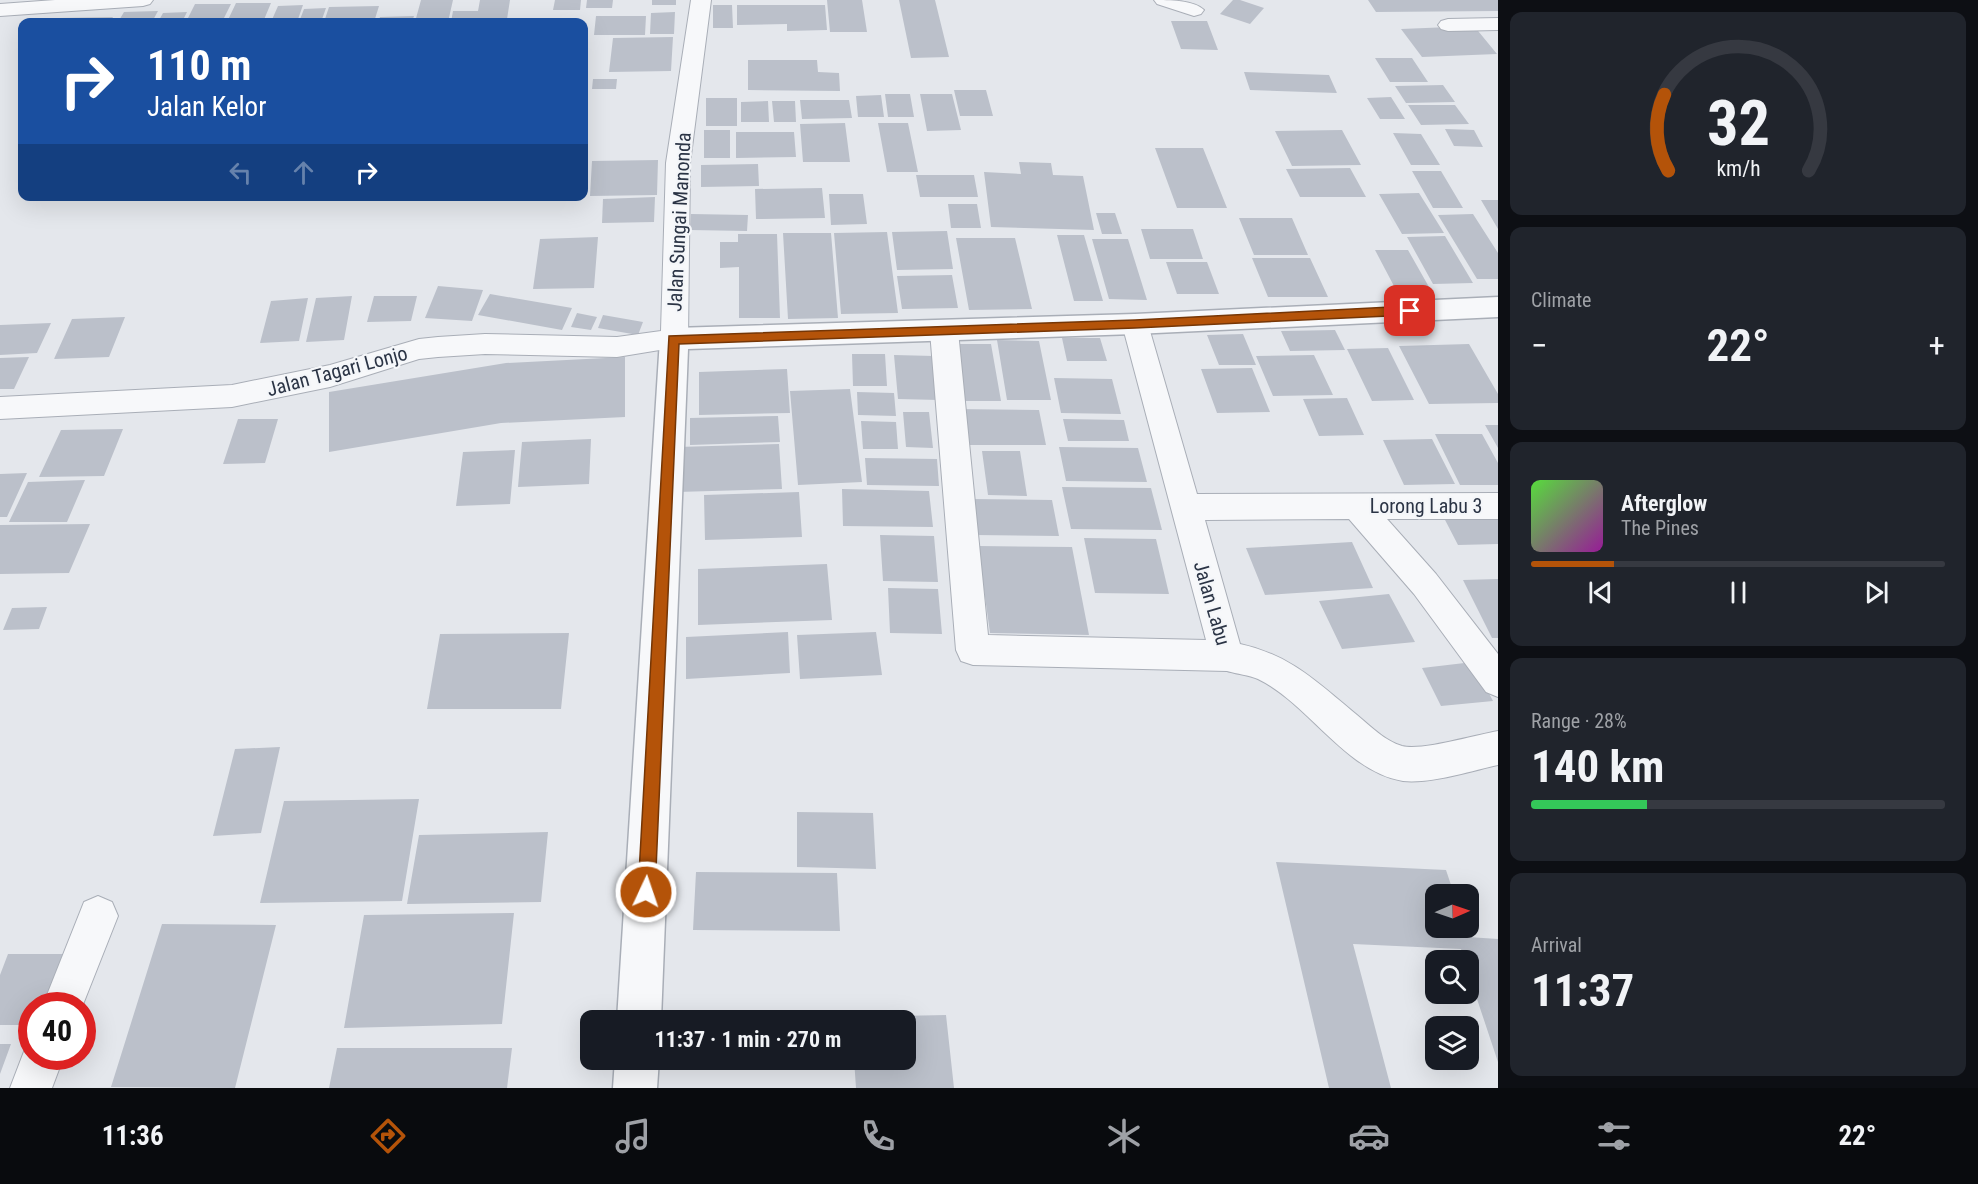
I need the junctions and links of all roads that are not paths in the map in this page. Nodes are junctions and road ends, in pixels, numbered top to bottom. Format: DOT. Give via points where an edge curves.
graph roads {
  1 [pos="143,0"];
  2 [pos="701,0"];
  3 [pos="1164,0"];
  4 [pos="0,10"];
  5 [pos="1194,10"];
  6 [pos="1498,24"];
  7 [pos="1448,25"];
  8 [pos="1498,307"];
  9 [pos="1135,324"];
  10 [pos="944,331"];
  11 [pos="674,339"];
  12 [pos="0,408"];
  13 [pos="1355,505"];
  14 [pos="1498,506"];
  15 [pos="1184,507"];
  16 [pos="1227,656"];
  17 [pos="1498,681"];
  18 [pos="1498,748"];
  19 [pos="98,916"];
  20 [pos="68,992"];
  21 [pos="640,1010"];
  22 [pos="38,1070"];
  23 [pos="636,1070"];
  24 [pos="31,1088"];
  25 [pos="635,1088"];
  1 -- 4 [label="street"];
  2 -- 11 [label="street, Jalan Sungai Manonda" via="678,163"];
  3 -- 5 [label="street"];
  6 -- 7 [label="street"];
  8 -- 9 [label="street"];
  9 -- 10 [label="street"];
  9 -- 15 [label="street, Jalan Labu"];
  10 -- 11 [label="street"];
  10 -- 16 [label="street" via="973,650"];
  11 -- 12 [label="street, Jalan Tagari Lonjo" via="617,347 438,347 330,376 232,396"];
  11 -- 21 [label="street, Jalan Sungai Manonda"];
  13 -- 14 [label="street, Lorong Labu 3"];
  13 -- 15 [label="street, Lorong Labu 3"];
  13 -- 17 [label="street" via="1425,584"];
  15 -- 16 [label="street, Jalan Labu"];
  16 -- 18 [label="street, Jalan Labu" via="1263,664 1286,677 1372,750 1388,759 1418,764"];
  19 -- 20 [label="street"];
  22 -- 24 [label="street"];
  23 -- 25 [label="street"];
}
